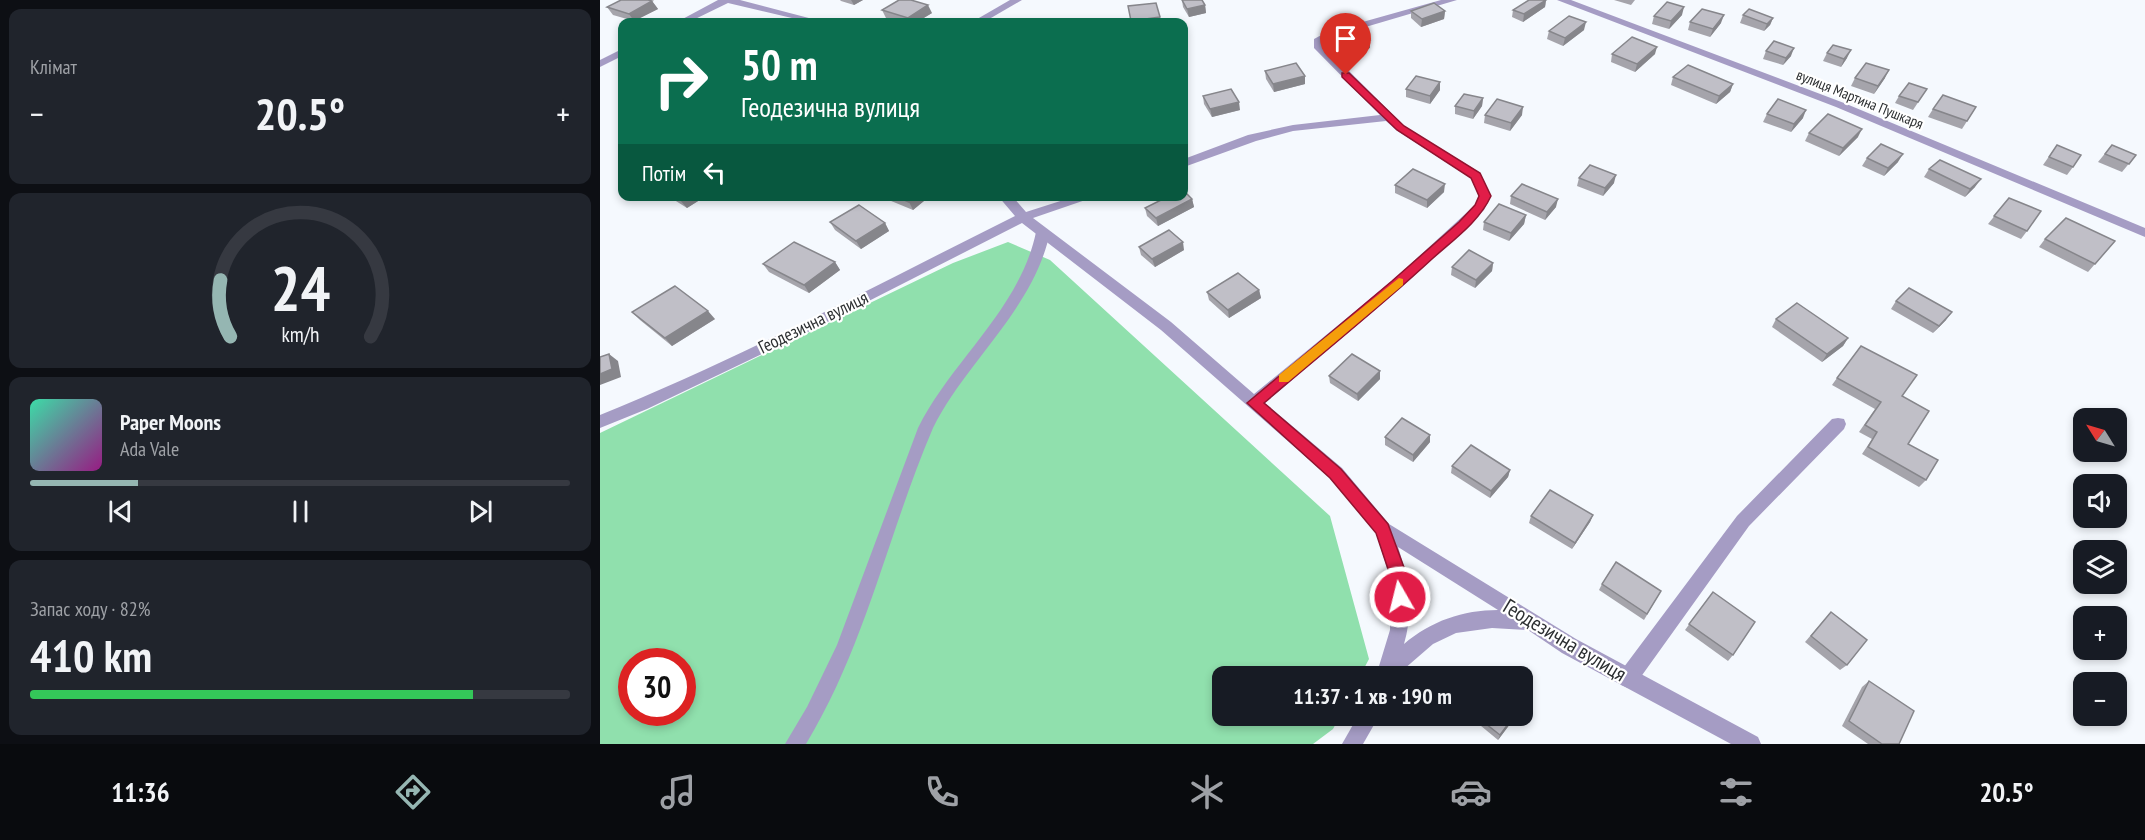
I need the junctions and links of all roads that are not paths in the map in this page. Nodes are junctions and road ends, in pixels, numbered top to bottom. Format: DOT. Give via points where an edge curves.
graph roads {
  1 [pos="727,0"];
  2 [pos="1017,0"];
  3 [pos="1452,0"];
  4 [pos="1562,0"];
  5 [pos="690,18"];
  6 [pos="802,18"];
  7 [pos="984,18"];
  8 [pos="618,54"];
  9 [pos="600,64"];
  10 [pos="1389,117"];
  11 [pos="1188,162"];
  12 [pos="1009,201"];
  13 [pos="1075,201"];
  14 [pos="1023,217"];
  15 [pos="1043,232"];
  16 [pos="2145,233"];
  17 [pos="1254,403"];
  18 [pos="600,422"];
  19 [pos="1838,424"];
  20 [pos="1383,529"];
  21 [pos="1530,621"];
  22 [pos="1389,666"];
  23 [pos="1397,666"];
  24 [pos="1628,678"];
  25 [pos="1363,726"];
  26 [pos="795,744"];
  27 [pos="1352,744"];
  28 [pos="1751,744"];
  1 -- 5 [label="street"];
  1 -- 6 [label="street"];
  2 -- 7 [label="street"];
  3 -- 10 [label="street" via="1318,39 1317,46"];
  4 -- 16 [label="street, вулиця Мартина Пушкаря" via="1840,105"];
  8 -- 9 [label="street"];
  10 -- 11 [label="street" via="1293,128 1251,138"];
  10 -- 17 [label="street" via="1476,176 1485,196 1480,207 1397,284"];
  12 -- 14 [label="street, Геодезична вулиця"];
  13 -- 14 [label="street, Геодезична вулиця"];
  14 -- 15 [label="street, Геодезична вулиця"];
  14 -- 18 [label="street, Геодезична вулиця" via="799,330"];
  15 -- 17 [label="street, Геодезична вулиця" via="1166,326"];
  15 -- 26 [label="street" via="1029,276 929,420 847,644"];
  17 -- 20 [label="street, Геодезична вулиця" via="1336,473"];
  19 -- 24 [label="street" via="1743,521"];
  20 -- 21 [label="street, Геодезична вулиця"];
  20 -- 22 [label="street, Геодезична вулиця" via="1401,581 1399,630"];
  21 -- 23 [label="street" via="1492,618 1460,623 1434,634"];
  21 -- 24 [label="street, Геодезична вулиця"];
  24 -- 28 [label="street, Геодезична вулиця"];
  25 -- 27 [label="street"];
}
